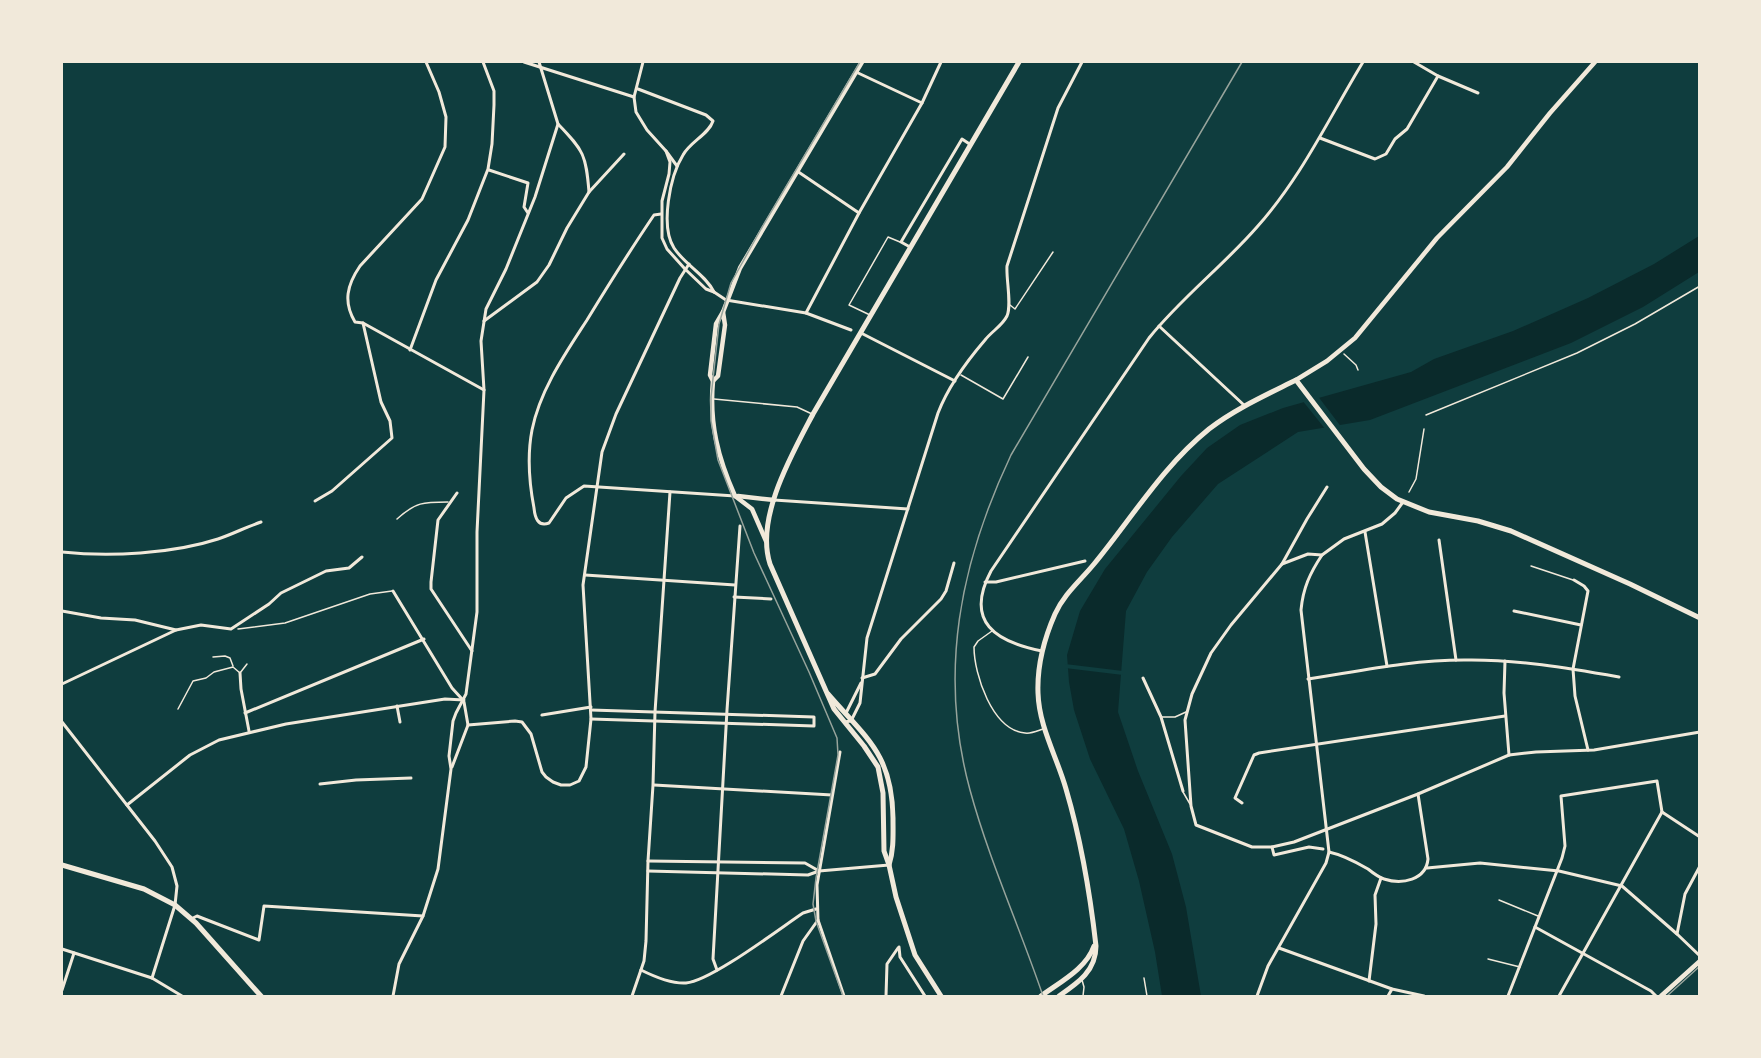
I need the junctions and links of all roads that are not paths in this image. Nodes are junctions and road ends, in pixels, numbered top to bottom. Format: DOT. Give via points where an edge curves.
graph roads {
  1 [pos="426,62"];
  2 [pos="483,62"];
  3 [pos="524,62"];
  4 [pos="539,62"];
  5 [pos="643,62"];
  6 [pos="862,62"];
  7 [pos="941,62"];
  8 [pos="1019,62"];
  9 [pos="1082,62"];
  10 [pos="1363,62"];
  11 [pos="1414,62"];
  12 [pos="1595,62"];
  13 [pos="540,68"];
  14 [pos="856,72"];
  15 [pos="1438,76"];
  16 [pos="638,89"];
  17 [pos="1478,93"];
  18 [pos="634,97"];
  19 [pos="922,103"];
  20 [pos="558,124"];
  21 [pos="1319,138"];
  22 [pos="971,145"];
  23 [pos="666,151"];
  24 [pos="624,154"];
  25 [pos="677,166"];
  26 [pos="488,169"];
  27 [pos="797,171"];
  28 [pos="933,188"];
  29 [pos="589,192"];
  30 [pos="942,194"];
  31 [pos="528,213"];
  32 [pos="859,213"];
  33 [pos="661,214"];
  34 [pos="901,242"];
  35 [pos="910,248"];
  36 [pos="1053,252"];
  37 [pos="689,264"];
  38 [pos="685,269"];
  39 [pos="1700,286"];
  40 [pos="714,292"];
  41 [pos="726,300"];
  42 [pos="1010,305"];
  43 [pos="806,313"];
  44 [pos="870,315"];
  45 [pos="484,321"];
  46 [pos="363,323"];
  47 [pos="1159,326"];
  48 [pos="851,330"];
  49 [pos="859,332"];
  50 [pos="410,350"];
  51 [pos="1344,354"];
  52 [pos="1028,357"];
  53 [pos="1358,370"];
  54 [pos="960,374"];
  55 [pos="1296,380"];
  56 [pos="955,381"];
  57 [pos="484,390"];
  58 [pos="712,399"];
  59 [pos="1245,406"];
  60 [pos="813,414"];
  61 [pos="1426,415"];
  62 [pos="1424,429"];
  63 [pos="597,487"];
  64 [pos="1327,488"];
  65 [pos="670,492"];
  66 [pos="1409,492"];
  67 [pos="456,493"];
  68 [pos="735,496"];
  69 [pos="774,500"];
  70 [pos="315,501"];
  71 [pos="449,502"];
  72 [pos="1403,502"];
  73 [pos="908,509"];
  74 [pos="397,519"];
  75 [pos="261,522"];
  76 [pos="740,526"];
  77 [pos="1365,531"];
  78 [pos="1439,540"];
  79 [pos="766,542"];
  80 [pos="62,552"];
  81 [pos="1322,555"];
  82 [pos="362,557"];
  83 [pos="1085,561"];
  84 [pos="954,562"];
  85 [pos="1282,564"];
  86 [pos="1531,566"];
  87 [pos="585,575"];
  88 [pos="664,580"];
  89 [pos="1574,580"];
  90 [pos="985,582"];
  91 [pos="735,585"];
  92 [pos="393,591"];
  93 [pos="734,597"];
  94 [pos="771,599"];
  95 [pos="62,610"];
  96 [pos="1514,611"];
  97 [pos="1700,618"];
  98 [pos="1581,625"];
  99 [pos="236,629"];
  100 [pos="176,630"];
  101 [pos="992,631"];
  102 [pos="423,639"];
  103 [pos="472,651"];
  104 [pos="1042,651"];
  105 [pos="213,657"];
  106 [pos="1456,660"];
  107 [pos="1505,661"];
  108 [pos="247,664"];
  109 [pos="1387,666"];
  110 [pos="233,667"];
  111 [pos="1573,669"];
  112 [pos="240,673"];
  113 [pos="1619,677"];
  114 [pos="862,678"];
  115 [pos="1143,678"];
  116 [pos="1308,679"];
  117 [pos="861,683"];
  118 [pos="62,684"];
  119 [pos="824,688"];
  120 [pos="464,700"];
  121 [pos="397,706"];
  122 [pos="178,709"];
  123 [pos="591,709"];
  124 [pos="1186,711"];
  125 [pos="655,712"];
  126 [pos="246,713"];
  127 [pos="726,714"];
  128 [pos="846,714"];
  129 [pos="542,715"];
  130 [pos="1505,716"];
  131 [pos="1161,717"];
  132 [pos="591,719"];
  133 [pos="851,720"];
  134 [pos="655,721"];
  135 [pos="62,722"];
  136 [pos="400,722"];
  137 [pos="726,723"];
  138 [pos="844,723"];
  139 [pos="468,725"];
  140 [pos="1044,729"];
  141 [pos="249,732"];
  142 [pos="1700,732"];
  143 [pos="1316,745"];
  144 [pos="1588,750"];
  145 [pos="840,752"];
  146 [pos="1509,755"];
  147 [pos="451,769"];
  148 [pos="411,778"];
  149 [pos="320,784"];
  150 [pos="653,785"];
  151 [pos="723,789"];
  152 [pos="1183,791"];
  153 [pos="1418,794"];
  154 [pos="832,795"];
  155 [pos="1242,803"];
  156 [pos="127,805"];
  157 [pos="1191,806"];
  158 [pos="1662,812"];
  159 [pos="1326,829"];
  160 [pos="1700,837"];
  161 [pos="1272,847"];
  162 [pos="1323,849"];
  163 [pos="1329,852"];
  164 [pos="648,861"];
  165 [pos="719,862"];
  166 [pos="62,865"];
  167 [pos="889,865"];
  168 [pos="1700,867"];
  169 [pos="1427,868"];
  170 [pos="648,871"];
  171 [pos="819,871"];
  172 [pos="1559,871"];
  173 [pos="719,873"];
  174 [pos="1381,878"];
  175 [pos="1622,886"];
  176 [pos="1499,900"];
  177 [pos="175,904"];
  178 [pos="816,909"];
  179 [pos="423,916"];
  180 [pos="1539,916"];
  181 [pos="192,919"];
  182 [pos="818,920"];
  183 [pos="1535,927"];
  184 [pos="1677,934"];
  185 [pos="1095,938"];
  186 [pos="1279,948"];
  187 [pos="62,949"];
  188 [pos="74,953"];
  189 [pos="1583,953"];
  190 [pos="1488,959"];
  191 [pos="1700,959"];
  192 [pos="1520,967"];
  193 [pos="641,970"];
  194 [pos="717,970"];
  195 [pos="152,978"];
  196 [pos="1144,978"];
  197 [pos="1081,979"];
  198 [pos="1369,981"];
  199 [pos="1392,989"];
  200 [pos="62,990"];
  201 [pos="182,996"];
  202 [pos="261,996"];
  203 [pos="393,996"];
  204 [pos="632,996"];
  205 [pos="781,996"];
  206 [pos="844,996"];
  207 [pos="886,996"];
  208 [pos="925,996"];
  209 [pos="940,996"];
  210 [pos="1041,996"];
  211 [pos="1059,996"];
  212 [pos="1083,996"];
  213 [pos="1147,996"];
  214 [pos="1257,996"];
  215 [pos="1388,996"];
  216 [pos="1424,996"];
  217 [pos="1508,996"];
  218 [pos="1559,996"];
  219 [pos="1656,996"];
  220 [pos="1661,996"];
  1 -- 46 [label="street" via="446,117 445,147 422,199 352,278 349,312 355,322"];
  2 -- 26 [label="street" via="494,91"];
  3 -- 13 [label="street"];
  4 -- 13 [label="street"];
  5 -- 16 [label="street"];
  6 -- 14 [label="street"];
  7 -- 19 [label="street"];
  8 -- 22 [label="main road"];
  9 -- 42 [label="street" via="1059,108 1007,266"];
  10 -- 21 [label="street"];
  11 -- 15 [label="street"];
  12 -- 55 [label="street" via="1507,167 1437,237 1355,338 1327,362"];
  13 -- 18 [label="street"];
  13 -- 20 [label="street"];
  14 -- 19 [label="street"];
  14 -- 27 [label="street"];
  15 -- 17 [label="street"];
  15 -- 21 [label="street" via="1407,129 1386,154 1375,159"];
  16 -- 18 [label="street"];
  16 -- 25 [label="street" via="712,119"];
  18 -- 23 [label="street" via="641,123"];
  19 -- 32 [label="street"];
  20 -- 29 [label="street" via="583,152"];
  20 -- 31 [label="street"];
  21 -- 47 [label="street" via="1257,228"];
  22 -- 28 [label="street" via="962,139"];
  22 -- 30 [label="main road"];
  23 -- 25 [label="street"];
  23 -- 33 [label="street" via="670,162"];
  24 -- 29 [label="street"];
  25 -- 37 [label="street" via="669,198 669,232 674,249"];
  26 -- 31 [label="street" via="528,183 524,207"];
  26 -- 50 [label="street" via="468,220 436,280"];
  27 -- 32 [label="street"];
  27 -- 41 [label="street" via="740,268"];
  28 -- 30 [label="street"];
  28 -- 34 [label="street"];
  29 -- 45 [label="street" via="537,282"];
  30 -- 35 [label="main road"];
  31 -- 45 [label="street" via="489,300"];
  32 -- 43 [label="street"];
  33 -- 38 [label="street" via="662,238"];
  33 -- 63 [label="street" via="654,215 632,246 556,370 532,429 529,476 539,523 549,524 566,498 578,489"];
  34 -- 35 [label="street"];
  34 -- 44 [label="lane" via="888,237 849,305"];
  35 -- 44 [label="main road"];
  36 -- 42 [label="lane" via="1015,309"];
  37 -- 38 [label="street"];
  37 -- 40 [label="street" via="710,283"];
  38 -- 40 [label="street"];
  38 -- 63 [label="street" via="608,434"];
  39 -- 61 [label="lane" via="1577,353"];
  40 -- 41 [label="street"];
  41 -- 43 [label="street"];
  41 -- 58 [label="street" via="716,324 710,375"];
  42 -- 54 [label="street" via="1006,317"];
  43 -- 48 [label="street"];
  44 -- 49 [label="main road"];
  45 -- 57 [label="street"];
  46 -- 50 [label="street"];
  46 -- 70 [label="street" via="392,438 332,491"];
  47 -- 59 [label="street"];
  47 -- 90 [label="street"];
  49 -- 56 [label="street"];
  49 -- 60 [label="main road"];
  50 -- 57 [label="street"];
  51 -- 53 [label="lane"];
  52 -- 54 [label="lane" via="1003,399"];
  54 -- 56 [label="street"];
  55 -- 59 [label="main road"];
  55 -- 72 [label="main road" via="1356,459 1381,487"];
  56 -- 73 [label="street" via="938,413"];
  57 -- 103 [label="street" via="477,612"];
  58 -- 60 [label="lane" via="797,407"];
  58 -- 68 [label="street" via="715,442"];
  59 -- 104 [label="main road" via="1197,440 1157,480 1124,527 1066,595"];
  60 -- 69 [label="main road"];
  62 -- 66 [label="lane" via="1416,478"];
  63 -- 65 [label="street"];
  63 -- 87 [label="street"];
  64 -- 85 [label="street"];
  65 -- 68 [label="street"];
  65 -- 88 [label="street"];
  67 -- 71 [label="street"];
  68 -- 69 [label="street"];
  68 -- 79 [label="street" via="752,509"];
  69 -- 73 [label="street"];
  69 -- 79 [label="main road"];
  71 -- 74 [label="lane" via="421,502"];
  71 -- 103 [label="street" via="438,520 431,589"];
  72 -- 77 [label="street" via="1388,519"];
  72 -- 97 [label="main road" via="1429,513 1511,531"];
  73 -- 114 [label="street" via="867,638"];
  75 -- 80 [label="street" via="220,539 189,546 114,555"];
  76 -- 91 [label="street"];
  77 -- 81 [label="street" via="1344,539"];
  77 -- 109 [label="street"];
  78 -- 106 [label="street"];
  79 -- 119 [label="main road" via="770,564"];
  81 -- 85 [label="street" via="1308,554"];
  81 -- 116 [label="street" via="1309,575 1300,610"];
  82 -- 99 [label="street" via="350,568 327,571 281,593"];
  83 -- 90 [label="street"];
  84 -- 114 [label="street" via="941,599 875,674"];
  85 -- 124 [label="street" via="1211,653"];
  86 -- 89 [label="lane"];
  87 -- 88 [label="street"];
  87 -- 123 [label="street"];
  88 -- 91 [label="street"];
  88 -- 125 [label="street"];
  89 -- 98 [label="street" via="1588,591"];
  90 -- 101 [label="street" via="981,608"];
  91 -- 93 [label="street"];
  92 -- 99 [label="lane" via="370,594 285,623"];
  92 -- 102 [label="street"];
  93 -- 94 [label="street"];
  93 -- 127 [label="street"];
  95 -- 100 [label="street"];
  96 -- 98 [label="street"];
  98 -- 111 [label="street"];
  99 -- 100 [label="street" via="201,625"];
  100 -- 118 [label="street"];
  101 -- 104 [label="street" via="1010,643"];
  101 -- 140 [label="lane" via="974,647 985,698 999,717 1018,732"];
  102 -- 120 [label="street" via="452,688"];
  102 -- 126 [label="street"];
  103 -- 120 [label="street"];
  104 -- 140 [label="main road" via="1038,695"];
  105 -- 110 [label="lane" via="230,658"];
  106 -- 107 [label="street"];
  106 -- 109 [label="street"];
  107 -- 111 [label="street"];
  107 -- 130 [label="street"];
  108 -- 112 [label="lane"];
  109 -- 116 [label="street"];
  110 -- 112 [label="lane"];
  110 -- 122 [label="lane" via="193,681"];
  111 -- 113 [label="street"];
  111 -- 144 [label="street"];
  112 -- 126 [label="street"];
  114 -- 117 [label="street"];
  115 -- 131 [label="street"];
  116 -- 143 [label="street"];
  117 -- 128 [label="street"];
  117 -- 133 [label="street" via="860,703"];
  119 -- 128 [label="main road"];
  119 -- 138 [label="main road"];
  120 -- 121 [label="street"];
  120 -- 139 [label="street"];
  120 -- 147 [label="street" via="453,721"];
  121 -- 136 [label="street"];
  121 -- 141 [label="street"];
  123 -- 125 [label="street"];
  123 -- 129 [label="street"];
  123 -- 132 [label="street"];
  124 -- 131 [label="lane" via="1175,717"];
  124 -- 157 [label="street"];
  125 -- 127 [label="street"];
  125 -- 134 [label="street"];
  126 -- 141 [label="street"];
  127 -- 137 [label="street"];
  127 -- 137 [label="street" via="814,717 814,726"];
  128 -- 133 [label="main road"];
  128 -- 138 [label="street"];
  130 -- 143 [label="street"];
  130 -- 146 [label="street"];
  131 -- 152 [label="street"];
  132 -- 134 [label="street"];
  132 -- 139 [label="street" via="586,767 579,781 570,785 553,782 542,772 531,734 522,722"];
  133 -- 138 [label="street"];
  133 -- 167 [label="main road" via="878,752 891,784 894,850"];
  134 -- 137 [label="street"];
  134 -- 150 [label="street"];
  135 -- 156 [label="street"];
  137 -- 151 [label="street"];
  138 -- 167 [label="main road" via="878,767 883,793 884,851"];
  139 -- 147 [label="street"];
  140 -- 185 [label="main road" via="1076,824"];
  141 -- 156 [label="street" via="200,749"];
  142 -- 144 [label="street"];
  143 -- 155 [label="street" via="1254,755 1235,798"];
  143 -- 159 [label="street"];
  144 -- 146 [label="street"];
  145 -- 154 [label="street"];
  146 -- 153 [label="street"];
  147 -- 179 [label="street" via="438,869"];
  148 -- 149 [label="street"];
  150 -- 151 [label="street"];
  150 -- 164 [label="street"];
  151 -- 154 [label="street"];
  151 -- 165 [label="street"];
  152 -- 157 [label="lane"];
  153 -- 159 [label="street"];
  153 -- 169 [label="street"];
  154 -- 171 [label="street"];
  156 -- 177 [label="street" via="172,867 177,883"];
  157 -- 161 [label="street" via="1196,825 1252,847"];
  158 -- 160 [label="street"];
  158 -- 172 [label="street" via="1657,781 1561,796 1565,846"];
  158 -- 175 [label="street"];
  159 -- 161 [label="street"];
  159 -- 163 [label="street"];
  161 -- 162 [label="street" via="1274,855 1309,847"];
  163 -- 174 [label="street" via="1358,863"];
  163 -- 186 [label="street"];
  164 -- 165 [label="street"];
  164 -- 170 [label="street"];
  165 -- 171 [label="street" via="805,863"];
  165 -- 173 [label="street"];
  166 -- 177 [label="main road" via="144,889"];
  167 -- 171 [label="street"];
  167 -- 209 [label="main road" via="907,934"];
  168 -- 184 [label="street" via="1685,894"];
  169 -- 172 [label="street" via="1480,863"];
  169 -- 174 [label="street" via="1422,875 1406,880"];
  170 -- 173 [label="street"];
  170 -- 193 [label="street"];
  171 -- 173 [label="street" via="808,875"];
  171 -- 178 [label="street"];
  172 -- 175 [label="street"];
  172 -- 180 [label="street"];
  173 -- 194 [label="street" via="713,959"];
  174 -- 198 [label="street" via="1375,895 1376,924"];
  175 -- 184 [label="street"];
  175 -- 189 [label="street"];
  176 -- 180 [label="lane"];
  177 -- 181 [label="main road"];
  177 -- 195 [label="street"];
  178 -- 182 [label="street"];
  178 -- 194 [label="street" via="803,913"];
  179 -- 181 [label="street" via="264,906 260,940 202,918"];
  179 -- 203 [label="street" via="399,964"];
  180 -- 183 [label="street"];
  181 -- 202 [label="main road"];
  182 -- 205 [label="street" via="802,941"];
  182 -- 206 [label="street"];
  183 -- 189 [label="street"];
  183 -- 192 [label="street"];
  184 -- 191 [label="street"];
  185 -- 197 [label="main road" via="1095,958"];
  185 -- 210 [label="main road" via="1086,961"];
  186 -- 198 [label="street"];
  186 -- 214 [label="street"];
  187 -- 188 [label="street"];
  188 -- 195 [label="street"];
  188 -- 200 [label="street"];
  189 -- 218 [label="street"];
  189 -- 219 [label="street"];
  190 -- 192 [label="lane"];
  191 -- 220 [label="street"];
  192 -- 217 [label="street"];
  193 -- 194 [label="street" via="686,983"];
  193 -- 204 [label="street"];
  195 -- 201 [label="street"];
  196 -- 213 [label="lane"];
  197 -- 211 [label="main road"];
  197 -- 212 [label="lane"];
  198 -- 199 [label="street"];
  199 -- 215 [label="street"];
  199 -- 216 [label="street"];
  207 -- 208 [label="street" via="887,964 898,947 900,957"];
}
